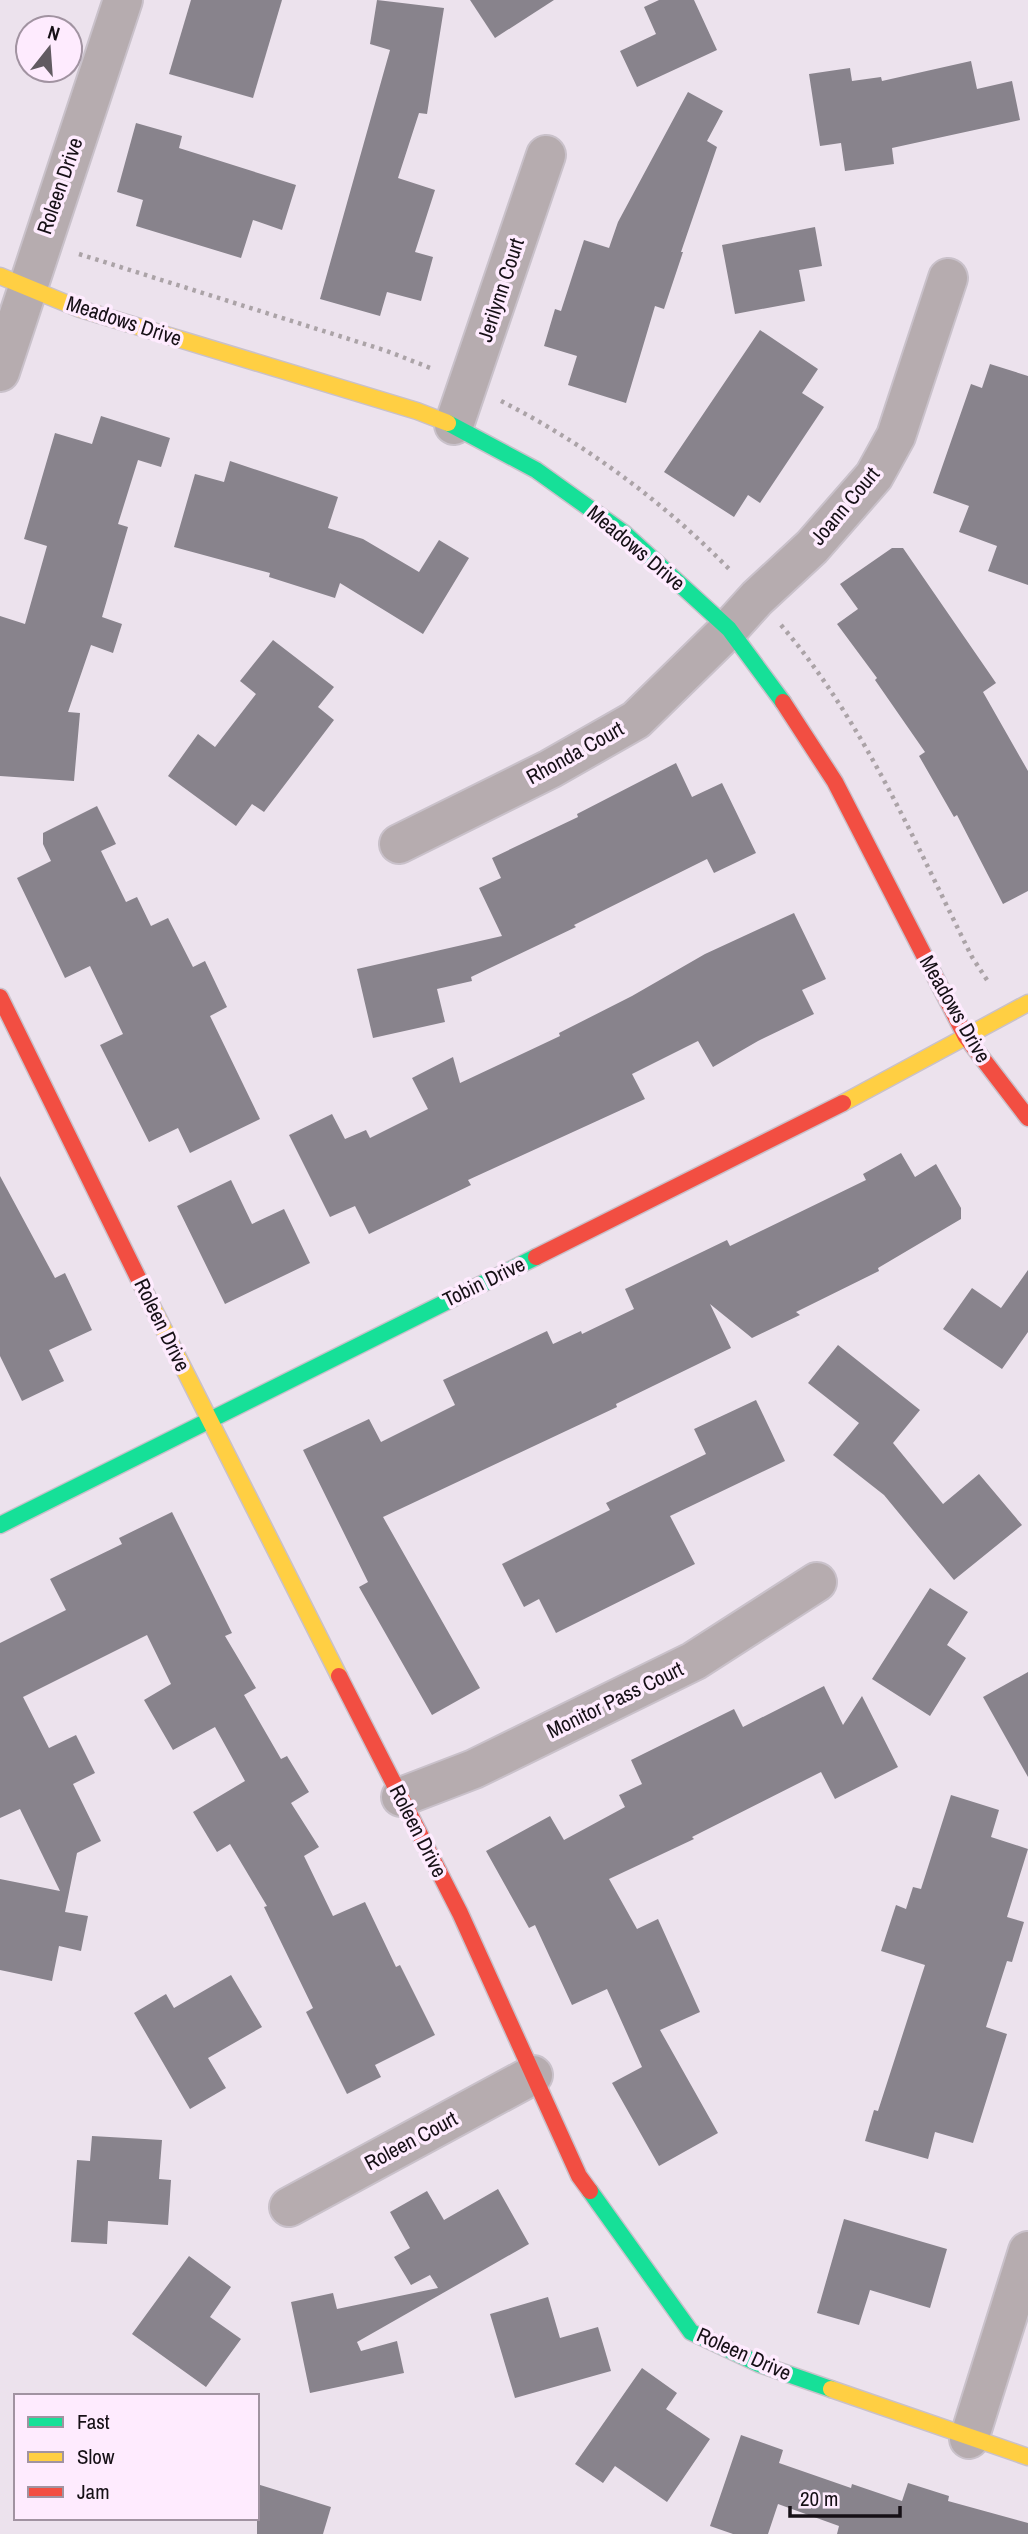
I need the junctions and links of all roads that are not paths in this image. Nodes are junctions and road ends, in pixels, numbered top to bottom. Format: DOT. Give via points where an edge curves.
graph roads {
  1 [pos="123,0"];
  2 [pos="545,155"];
  3 [pos="948,278"];
  4 [pos="13,282"];
  5 [pos="0,372"];
  6 [pos="454,425"];
  7 [pos="729,629"];
  8 [pos="398,844"];
  9 [pos="0,997"];
  10 [pos="1028,1003"];
  11 [pos="966,1037"];
  12 [pos="1028,1118"];
  13 [pos="208,1419"];
  14 [pos="0,1525"];
  15 [pos="817,1582"];
  16 [pos="401,1797"];
  17 [pos="533,2076"];
  18 [pos="289,2207"];
  19 [pos="1028,2251"];
  20 [pos="969,2439"];
  21 [pos="1028,2457"];
  1 -- 4 [label="street, Roleen Drive"];
  2 -- 6 [label="street, Jerilynn Court"];
  3 -- 7 [label="street, Joann Court" via="896,436 874,476 812,547"];
  4 -- 5 [label="street, Roleen Drive"];
  4 -- 6 [label="street, Meadows Drive" via="80,309"];
  6 -- 7 [label="street, Meadows Drive" via="536,470 624,533"];
  7 -- 8 [label="street, Rhonda Court" via="636,720 550,769"];
  7 -- 11 [label="street, Meadows Drive" via="835,782"];
  9 -- 13 [label="street, Roleen Drive"];
  10 -- 11 [label="street, Tobin Drive"];
  11 -- 12 [label="street, Meadows Drive"];
  11 -- 13 [label="street, Tobin Drive" via="879,1085"];
  13 -- 14 [label="street, Tobin Drive"];
  13 -- 16 [label="street, Roleen Drive"];
  15 -- 16 [label="street, Monitor Pass Court" via="694,1661 474,1769"];
  16 -- 17 [label="street, Roleen Drive" via="460,1913"];
  17 -- 18 [label="street, Roleen Court"];
  17 -- 20 [label="street, Roleen Drive" via="579,2176 691,2332 759,2364"];
  19 -- 20 [label="street"];
  20 -- 21 [label="street, Roleen Drive"];
}
